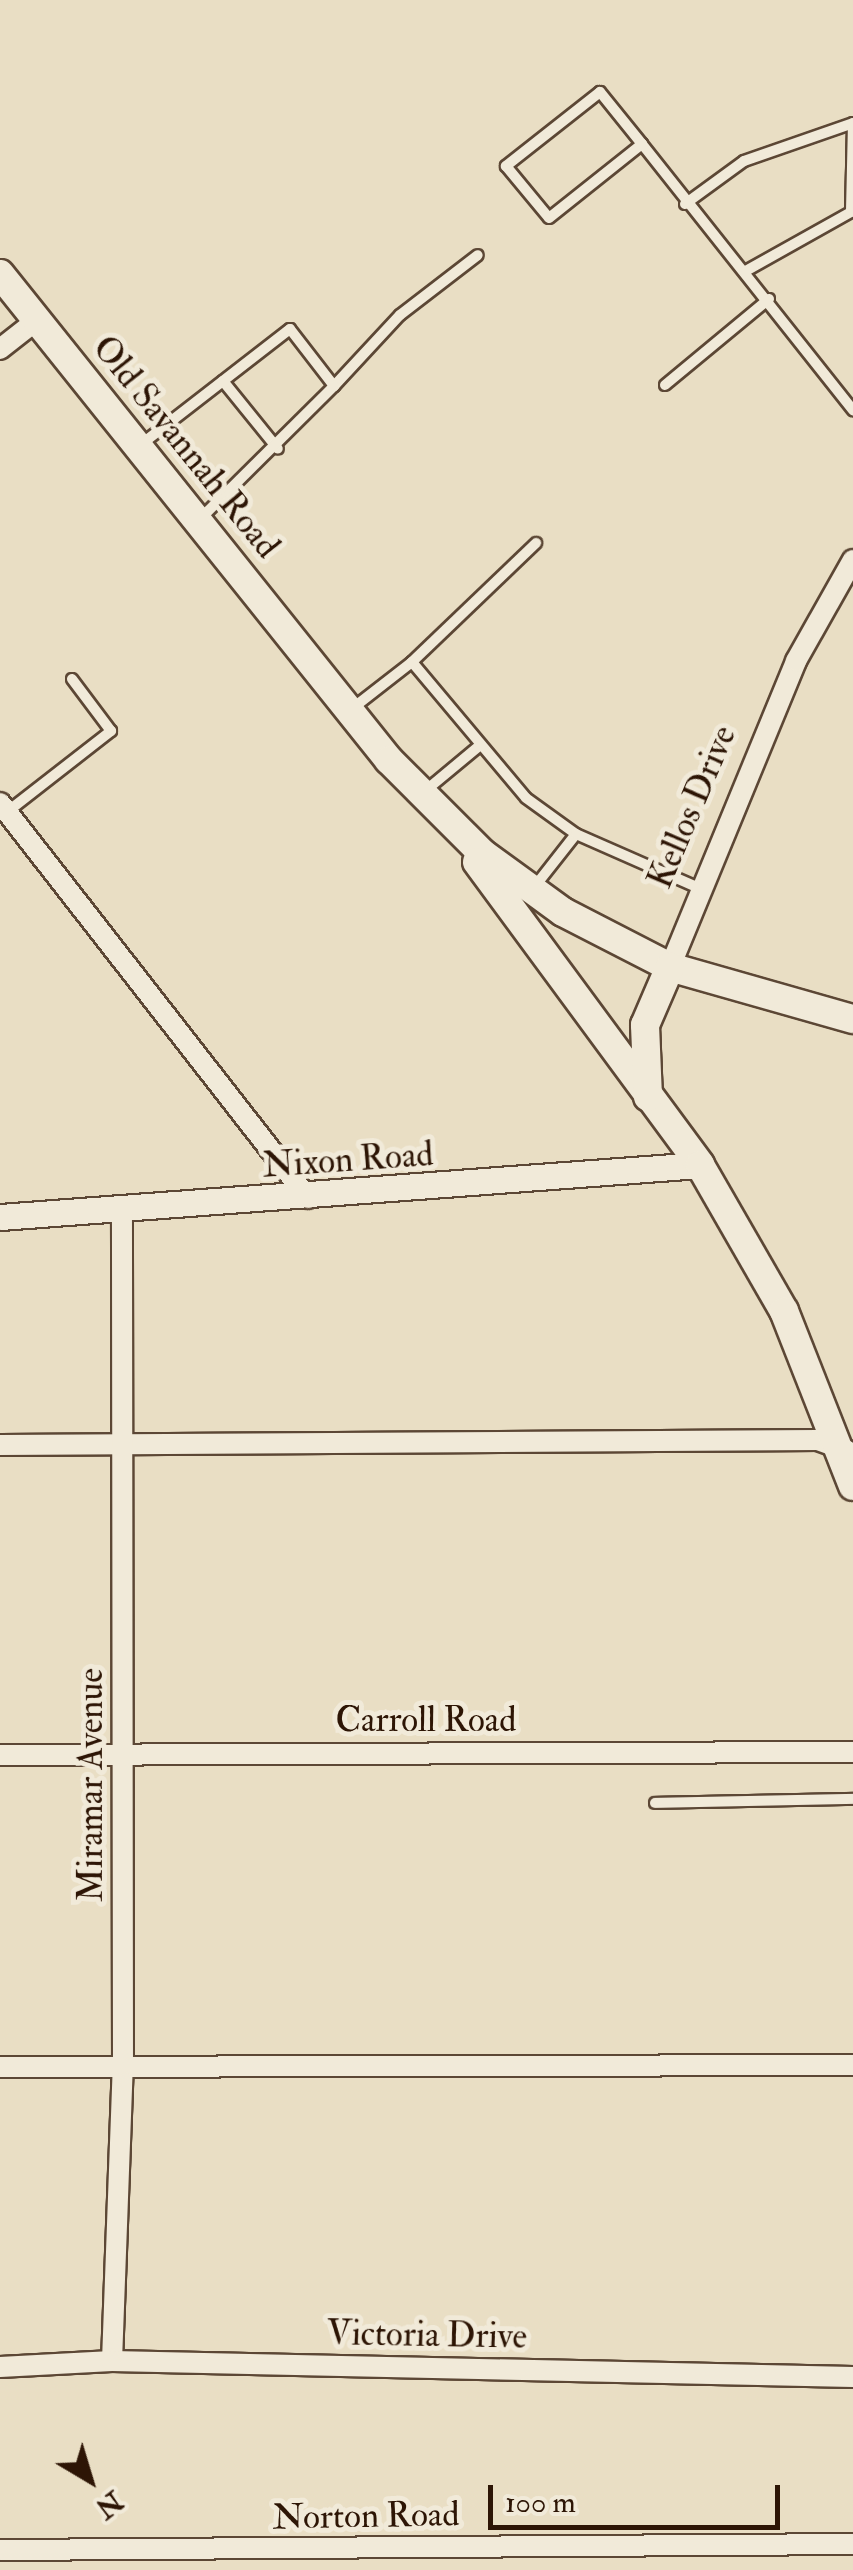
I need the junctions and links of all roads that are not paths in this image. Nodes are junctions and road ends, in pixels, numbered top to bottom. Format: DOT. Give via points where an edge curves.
graph roads {
  1 [pos="642,144"];
  2 [pos="685,204"];
  3 [pos="478,255"];
  4 [pos="746,270"];
  5 [pos="0,274"];
  6 [pos="769,300"];
  7 [pos="37,320"];
  8 [pos="0,349"];
  9 [pos="223,381"];
  10 [pos="665,385"];
  11 [pos="334,386"];
  12 [pos="853,410"];
  13 [pos="138,447"];
  14 [pos="278,449"];
  15 [pos="197,521"];
  16 [pos="536,543"];
  17 [pos="853,560"];
  18 [pos="412,662"];
  19 [pos="72,679"];
  20 [pos="349,710"];
  21 [pos="478,747"];
  22 [pos="431,804"];
  23 [pos="3,807"];
  24 [pos="576,834"];
  25 [pos="697,887"];
  26 [pos="532,890"];
  27 [pos="670,967"];
  28 [pos="853,1019"];
  29 [pos="648,1097"];
  30 [pos="700,1165"];
  31 [pos="308,1198"];
  32 [pos="122,1210"];
  33 [pos="0,1217"];
  34 [pos="119,1443"];
  35 [pos="0,1445"];
  36 [pos="848,1450"];
  37 [pos="853,1486"];
  38 [pos="125,1752"];
  39 [pos="853,1752"];
  40 [pos="0,1755"];
  41 [pos="853,1799"];
  42 [pos="655,1803"];
  43 [pos="853,2065"];
  44 [pos="122,2066"];
  45 [pos="0,2067"];
  46 [pos="112,2361"];
  47 [pos="0,2367"];
  48 [pos="853,2377"];
  49 [pos="853,2544"];
  50 [pos="0,2550"];
  1 -- 1 [label="lane" via="548,218 506,166 600,92"];
  1 -- 2 [label="lane"];
  2 -- 4 [label="lane"];
  2 -- 4 [label="lane" via="744,160 852,123 851,212"];
  3 -- 11 [label="lane" via="400,315"];
  4 -- 6 [label="lane"];
  5 -- 7 [label="main road, Old Savannah Road"];
  6 -- 10 [label="lane"];
  6 -- 12 [label="lane"];
  7 -- 8 [label="street"];
  7 -- 13 [label="main road, Old Savannah Road"];
  9 -- 11 [label="lane" via="290,329"];
  9 -- 13 [label="lane"];
  9 -- 14 [label="lane"];
  11 -- 14 [label="lane"];
  13 -- 15 [label="main road, Old Savannah Road"];
  14 -- 15 [label="lane"];
  15 -- 20 [label="main road, Old Savannah Road"];
  16 -- 18 [label="lane"];
  17 -- 25 [label="street, Kellos Drive" via="796,661"];
  18 -- 20 [label="lane"];
  18 -- 21 [label="lane"];
  19 -- 23 [label="lane" via="111,731"];
  20 -- 22 [label="main road, Old Savannah Road"];
  21 -- 22 [label="lane"];
  21 -- 24 [label="lane"];
  22 -- 26 [label="main road"];
  22 -- 29 [label="main road"];
  23 -- 31 [label="street"];
  24 -- 25 [label="lane"];
  24 -- 26 [label="lane"];
  25 -- 27 [label="street, Kellos Drive"];
  26 -- 27 [label="main road"];
  27 -- 28 [label="main road"];
  27 -- 29 [label="main road, Kellos Drive" via="645,1026"];
  29 -- 30 [label="main road"];
  30 -- 31 [label="street, Nixon Road"];
  30 -- 36 [label="main road" via="784,1311"];
  31 -- 32 [label="street, Nixon Road"];
  32 -- 33 [label="street, Nixon Road"];
  32 -- 34 [label="street, Miramar Avenue"];
  34 -- 35 [label="street"];
  34 -- 36 [label="street" via="818,1440"];
  34 -- 38 [label="street, Miramar Avenue"];
  36 -- 37 [label="main road"];
  38 -- 39 [label="street, Carroll Road"];
  38 -- 40 [label="street, Carroll Road"];
  38 -- 44 [label="street, Miramar Avenue"];
  41 -- 42 [label="lane"];
  43 -- 44 [label="street"];
  44 -- 45 [label="street"];
  44 -- 46 [label="street, Miramar Avenue"];
  46 -- 47 [label="street, Victoria Drive"];
  46 -- 48 [label="street, Victoria Drive"];
  49 -- 50 [label="street, Norton Road"];
}
